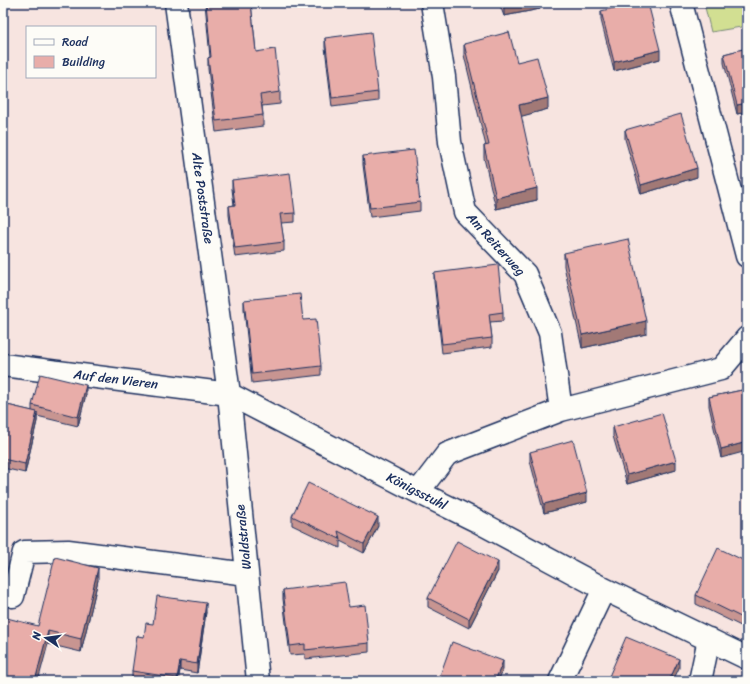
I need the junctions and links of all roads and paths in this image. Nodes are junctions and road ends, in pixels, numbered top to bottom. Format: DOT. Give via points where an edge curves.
graph roads {
  1 [pos="176,3"];
  2 [pos="432,3"];
  3 [pos="681,3"];
  4 [pos="747,256"];
  5 [pos="747,338"];
  6 [pos="3,364"];
  7 [pos="229,394"];
  8 [pos="561,410"];
  9 [pos="418,492"];
  10 [pos="247,574"];
  11 [pos="604,589"];
  12 [pos="13,596"];
  13 [pos="709,639"];
  14 [pos="747,658"];
  15 [pos="258,681"];
  16 [pos="560,681"];
  17 [pos="700,681"];
  1 -- 7 [label="street, Alte Poststraße"];
  2 -- 8 [label="street, Am Reiterweg" via="444,77 450,142 465,212 525,274 550,333"];
  3 -- 4 [label="street"];
  5 -- 8 [label="street" via="721,369"];
  6 -- 7 [label="street, Auf den Vieren"];
  7 -- 9 [label="street, Königsstuhl"];
  7 -- 10 [label="street, Waldstraße"];
  8 -- 9 [label="street" via="447,454"];
  9 -- 11 [label="street, Königsstuhl"];
  10 -- 12 [label="street" via="68,551 24,552"];
  10 -- 15 [label="street, Waldstraße"];
  11 -- 13 [label="street, Königsstuhl"];
  11 -- 16 [label="street"];
  13 -- 14 [label="street, Königsstuhl"];
  13 -- 17 [label="street"];
}
